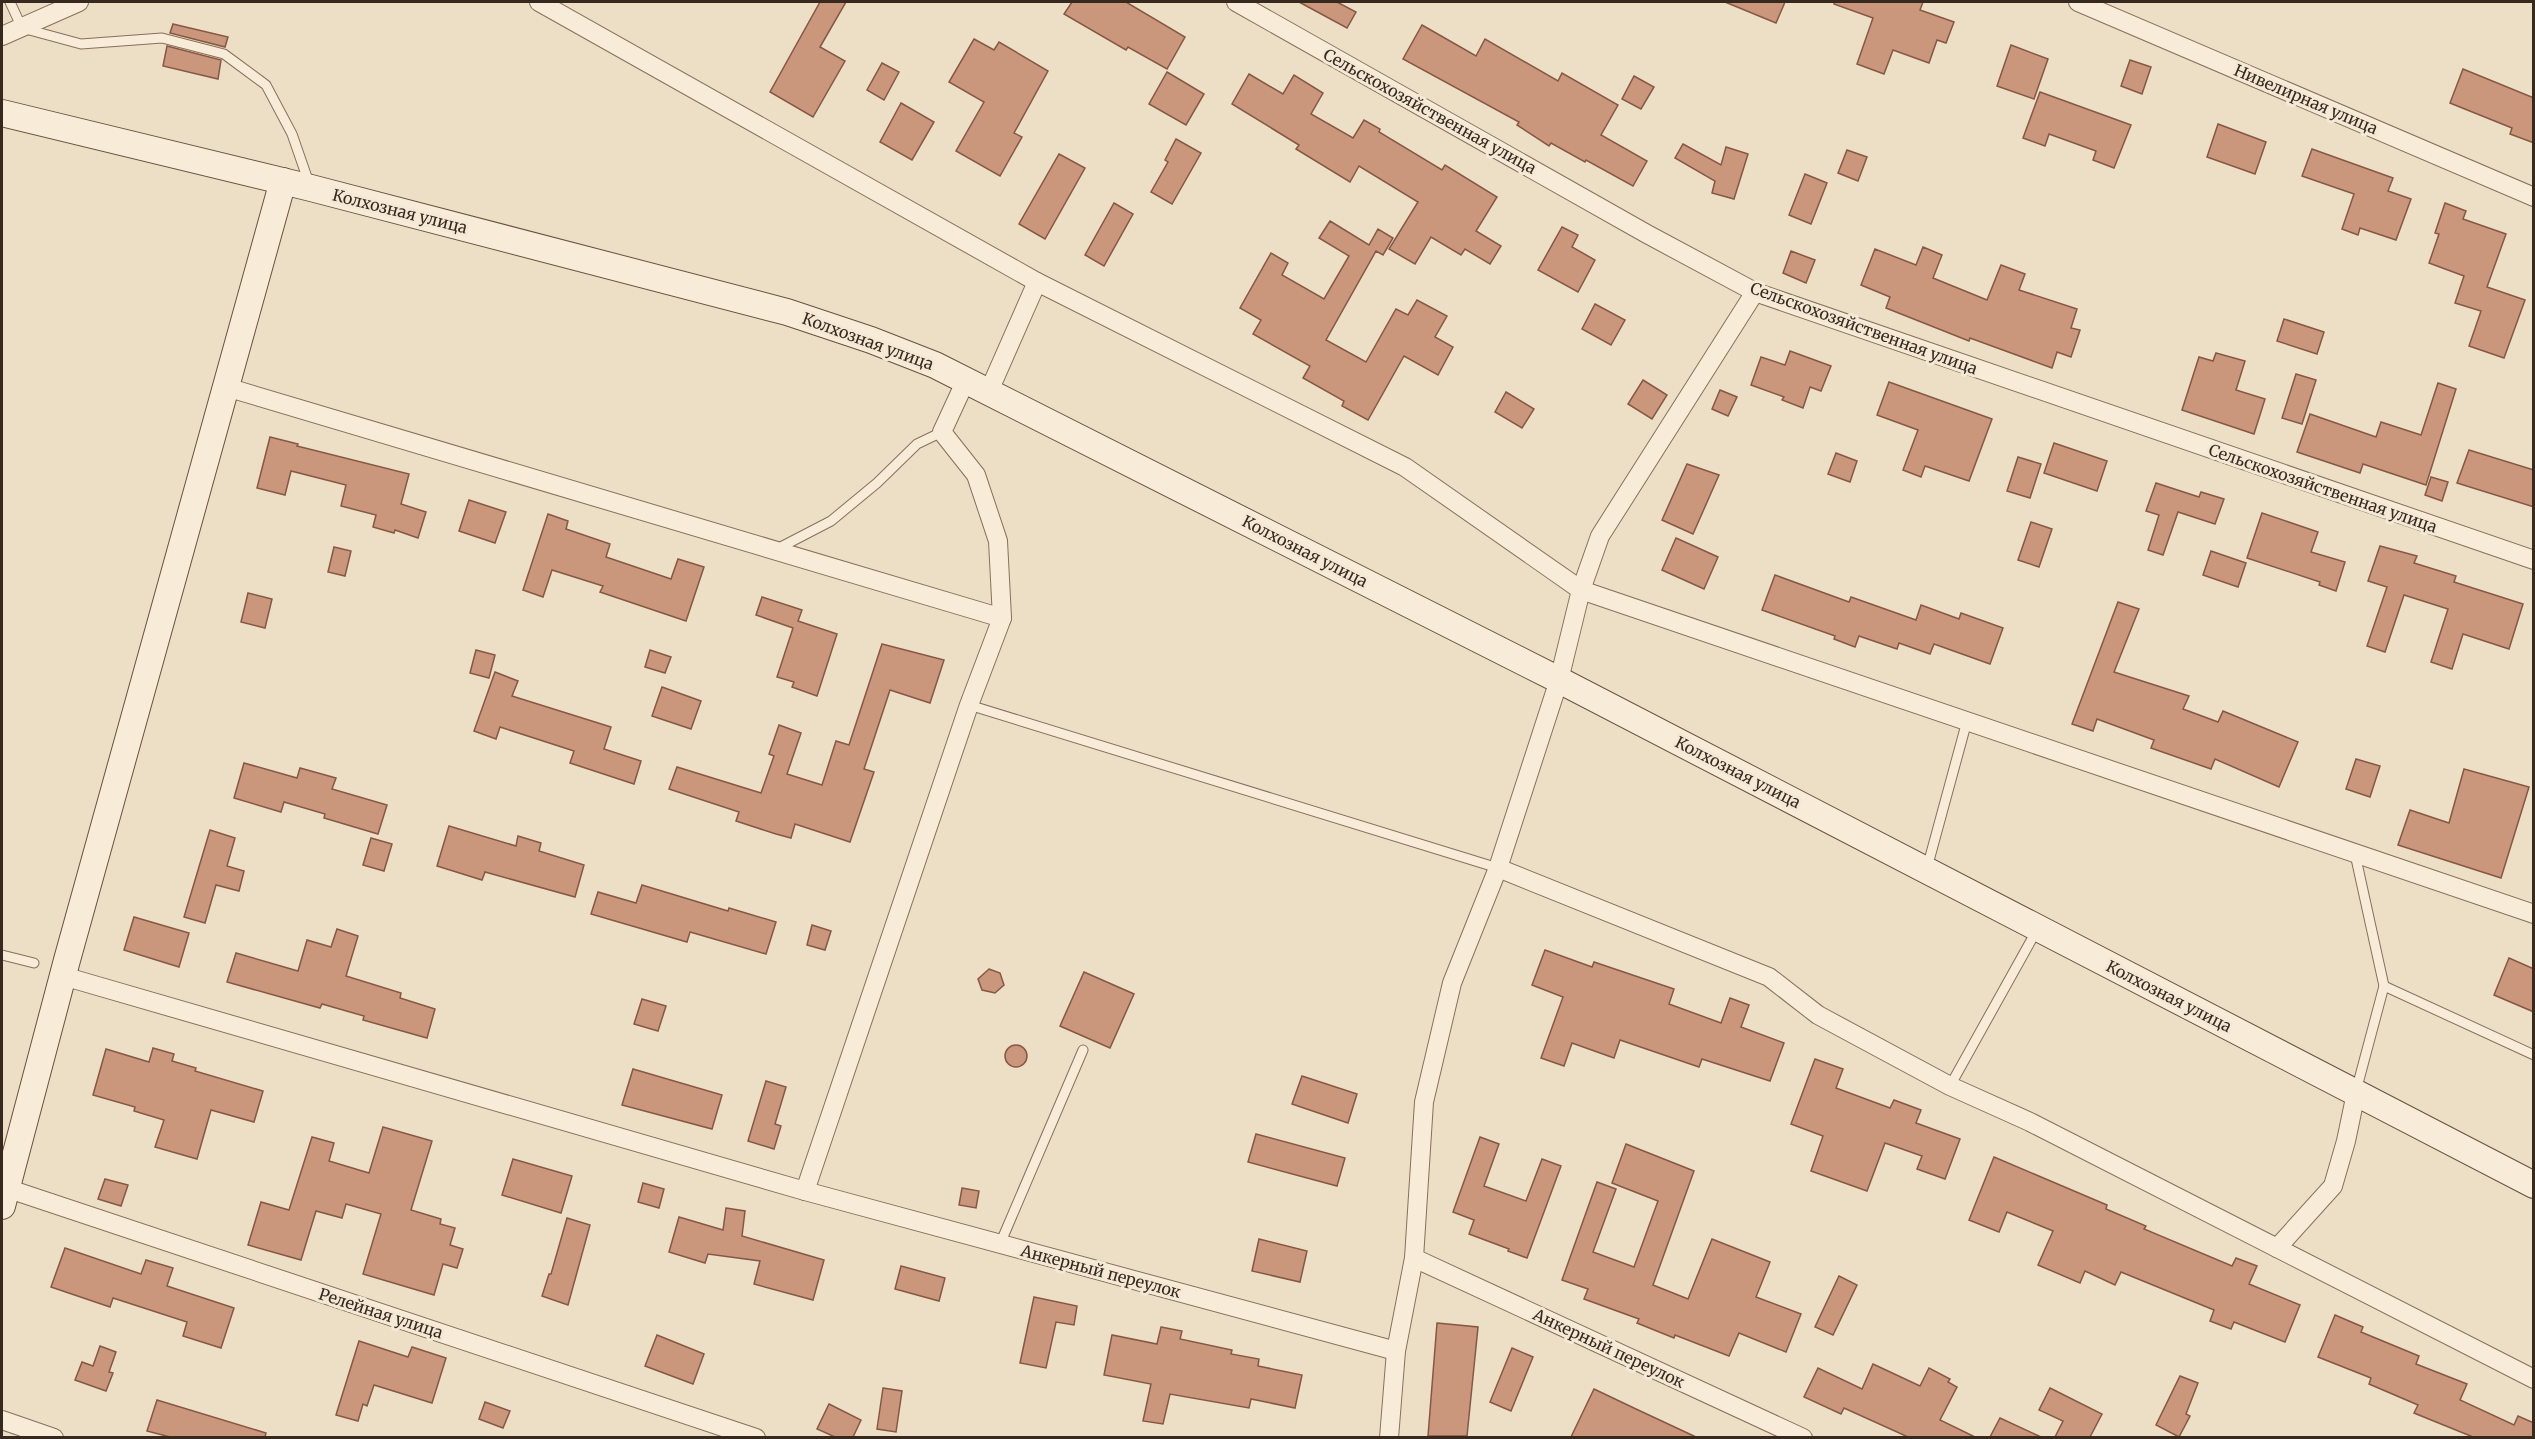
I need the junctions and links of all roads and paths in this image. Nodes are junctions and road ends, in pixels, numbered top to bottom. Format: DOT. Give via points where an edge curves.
graph roads {
  1 [pos="10,2"];
  2 [pos="79,2"];
  3 [pos="539,2"];
  4 [pos="1236,2"];
  5 [pos="2078,2"];
  6 [pos="22,28"];
  7 [pos="2,36"];
  8 [pos="2,113"];
  9 [pos="283,181"];
  10 [pos="311,188"];
  11 [pos="2534,197"];
  12 [pos="1038,282"];
  13 [pos="1755,292"];
  14 [pos="977,386"];
  15 [pos="226,387"];
  16 [pos="942,432"];
  17 [pos="772,551"];
  18 [pos="2534,560"];
  19 [pos="1581,590"];
  20 [pos="1002,618"];
  21 [pos="1559,680"];
  22 [pos="969,705"];
  23 [pos="1967,721"];
  24 [pos="2355,854"];
  25 [pos="1498,868"];
  26 [pos="1927,870"];
  27 [pos="2534,914"];
  28 [pos="2038,928"];
  29 [pos="2,955"];
  30 [pos="34,963"];
  31 [pos="63,976"];
  32 [pos="2384,987"];
  33 [pos="1083,1050"];
  34 [pos="2534,1055"];
  35 [pos="1950,1086"];
  36 [pos="2356,1093"];
  37 [pos="2534,1185"];
  38 [pos="805,1191"];
  39 [pos="4,1197"];
  40 [pos="1000,1244"];
  41 [pos="2277,1248"];
  42 [pos="1414,1258"];
  43 [pos="1396,1351"];
  44 [pos="2534,1379"];
  45 [pos="2,1420"];
  46 [pos="54,1437"];
  47 [pos="756,1437"];
  48 [pos="1389,1437"];
  49 [pos="1803,1437"];
  1 -- 6 [label="lane"];
  2 -- 6 [label="street"];
  3 -- 12 [label="street"];
  4 -- 13 [label="street, Сельскохозяйственная улица"];
  5 -- 11 [label="street, Нивелирная улица"];
  6 -- 7 [label="street"];
  6 -- 10 [label="lane" via="81,44 162,38 224,54 266,85 292,134"];
  8 -- 9 [label="main road, Колхозная улица"];
  9 -- 10 [label="main road, Колхозная улица"];
  9 -- 15 [label="main road"];
  10 -- 14 [label="main road, Колхозная улица" via="787,312 871,340"];
  12 -- 14 [label="street"];
  12 -- 19 [label="street" via="1405,467"];
  13 -- 18 [label="street, Сельскохозяйственная улица"];
  13 -- 19 [label="street" via="1600,536"];
  14 -- 16 [label="street"];
  14 -- 21 [label="main road, Колхозная улица"];
  15 -- 17 [label="street"];
  15 -- 31 [label="main road"];
  16 -- 17 [label="lane" via="917,444 831,521"];
  16 -- 20 [label="street" via="976,475 998,541"];
  17 -- 20 [label="street"];
  19 -- 21 [label="street"];
  19 -- 23 [label="street"];
  20 -- 22 [label="street"];
  21 -- 25 [label="street"];
  21 -- 26 [label="main road, Колхозная улица"];
  22 -- 25 [label="lane"];
  22 -- 38 [label="street"];
  23 -- 24 [label="street"];
  23 -- 26 [label="lane"];
  24 -- 27 [label="street"];
  24 -- 32 [label="lane"];
  25 -- 35 [label="street" via="1769,977 1818,1015"];
  25 -- 42 [label="street" via="1452,984 1424,1102"];
  26 -- 28 [label="main road, Колхозная улица"];
  28 -- 35 [label="lane"];
  28 -- 36 [label="main road, Колхозная улица"];
  29 -- 30 [label="lane"];
  31 -- 38 [label="street, Анкерный переулок"];
  31 -- 39 [label="main road"];
  32 -- 34 [label="lane"];
  32 -- 36 [label="lane"];
  33 -- 40 [label="lane"];
  35 -- 41 [label="street" via="2030,1122"];
  36 -- 37 [label="main road, Колхозная улица"];
  36 -- 41 [label="street" via="2333,1186"];
  38 -- 40 [label="street, Анкерный переулок"];
  39 -- 47 [label="street, Релейная улица"];
  40 -- 43 [label="street, Анкерный переулок"];
  41 -- 44 [label="street"];
  42 -- 43 [label="street"];
  42 -- 49 [label="street, Анкерный переулок"];
  43 -- 48 [label="street"];
  45 -- 46 [label="street"];
}
